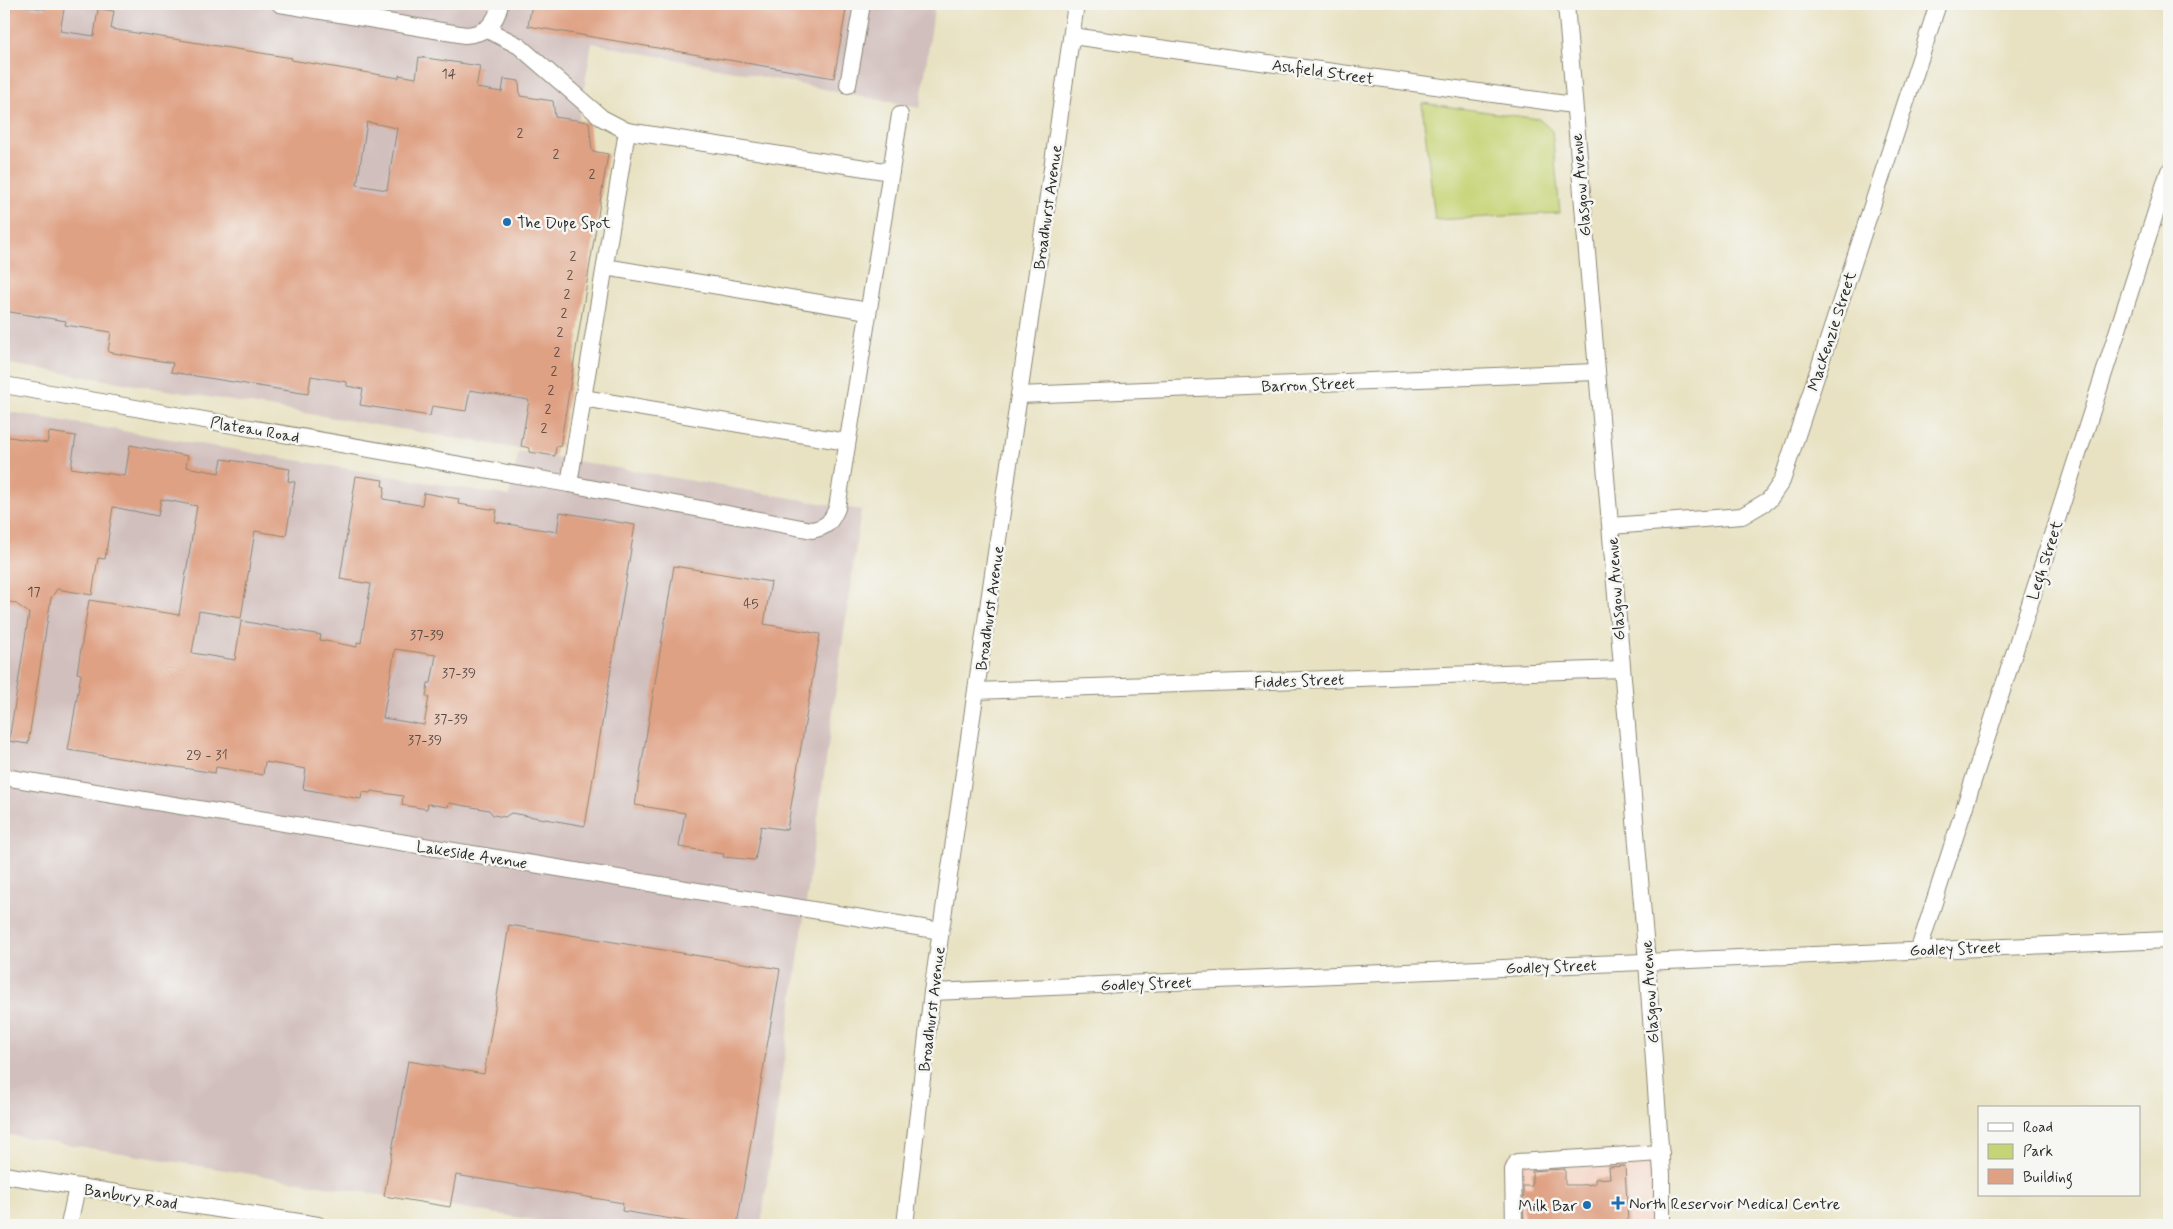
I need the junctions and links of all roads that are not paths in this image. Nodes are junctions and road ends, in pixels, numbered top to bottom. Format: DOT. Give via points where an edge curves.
graph roads {
  1 [pos="280,4"];
  2 [pos="500,4"];
  3 [pos="862,4"];
  4 [pos="1076,4"];
  5 [pos="1566,4"];
  6 [pos="1938,4"];
  7 [pos="486,29"];
  8 [pos="1072,36"];
  9 [pos="848,85"];
  10 [pos="1573,105"];
  11 [pos="900,115"];
  12 [pos="627,131"];
  13 [pos="2169,171"];
  14 [pos="891,172"];
  15 [pos="604,267"];
  16 [pos="868,311"];
  17 [pos="1596,372"];
  18 [pos="4,385"];
  19 [pos="1019,395"];
  20 [pos="583,398"];
  21 [pos="847,442"];
  22 [pos="569,484"];
  23 [pos="1611,526"];
  24 [pos="1622,669"];
  25 [pos="976,691"];
  26 [pos="4,777"];
  27 [pos="941,931"];
  28 [pos="2169,940"];
  29 [pos="1919,950"];
  30 [pos="1646,962"];
  31 [pos="932,992"];
  32 [pos="1660,1153"];
  33 [pos="1662,1174"];
  34 [pos="4,1175"];
  35 [pos="77,1187"];
  36 [pos="904,1221"];
  37 [pos="286,1223"];
  38 [pos="69,1225"];
  39 [pos="318,1225"];
  40 [pos="1514,1225"];
  41 [pos="1662,1225"];
  42 [pos="1674,1225"];
  1 -- 7 [label="street" via="465,35 478,34"];
  2 -- 7 [label="street" via="493,22"];
  3 -- 9 [label="street"];
  4 -- 8 [label="street, Broadhurst Avenue"];
  5 -- 10 [label="street, Glasgow Avenue"];
  6 -- 23 [label="street, MacKenzie Street" via="1782,481 1769,500 1742,516"];
  7 -- 12 [label="street" via="519,46 602,118"];
  8 -- 10 [label="street, Ashfield Street"];
  8 -- 19 [label="street, Broadhurst Avenue"];
  10 -- 17 [label="street, Glasgow Avenue"];
  11 -- 14 [label="street, Plateau Road"];
  12 -- 14 [label="street"];
  12 -- 15 [label="street"];
  13 -- 29 [label="street, Legh Street"];
  14 -- 16 [label="street, Plateau Road"];
  15 -- 16 [label="street"];
  15 -- 20 [label="street"];
  16 -- 21 [label="street, Plateau Road"];
  17 -- 19 [label="street, Barron Street"];
  17 -- 23 [label="street, Glasgow Avenue"];
  18 -- 22 [label="street, Plateau Road"];
  19 -- 25 [label="street, Broadhurst Avenue"];
  20 -- 21 [label="street"];
  20 -- 22 [label="street"];
  21 -- 22 [label="street, Plateau Road" via="837,508 830,522 812,530"];
  23 -- 24 [label="street, Glasgow Avenue"];
  24 -- 25 [label="street, Fiddes Street"];
  24 -- 30 [label="street, Glasgow Avenue"];
  25 -- 27 [label="street, Broadhurst Avenue"];
  26 -- 27 [label="street, Lakeside Avenue"];
  27 -- 31 [label="street, Broadhurst Avenue"];
  28 -- 29 [label="street, Godley Street"];
  29 -- 30 [label="street, Godley Street"];
  30 -- 31 [label="street, Godley Street"];
  30 -- 32 [label="street, Glasgow Avenue"];
  31 -- 36 [label="street, Broadhurst Avenue"];
  32 -- 33 [label="street, Glasgow Avenue"];
  32 -- 40 [label="street" via="1517,1162 1513,1170"];
  33 -- 41 [label="street, Glasgow Avenue"];
  33 -- 42 [label="street, Glasgow Avenue"];
  34 -- 35 [label="street, Banbury Road"];
  35 -- 37 [label="street, Banbury Road"];
  35 -- 38 [label="street"];
  37 -- 39 [label="street, Banbury Road"];
}
